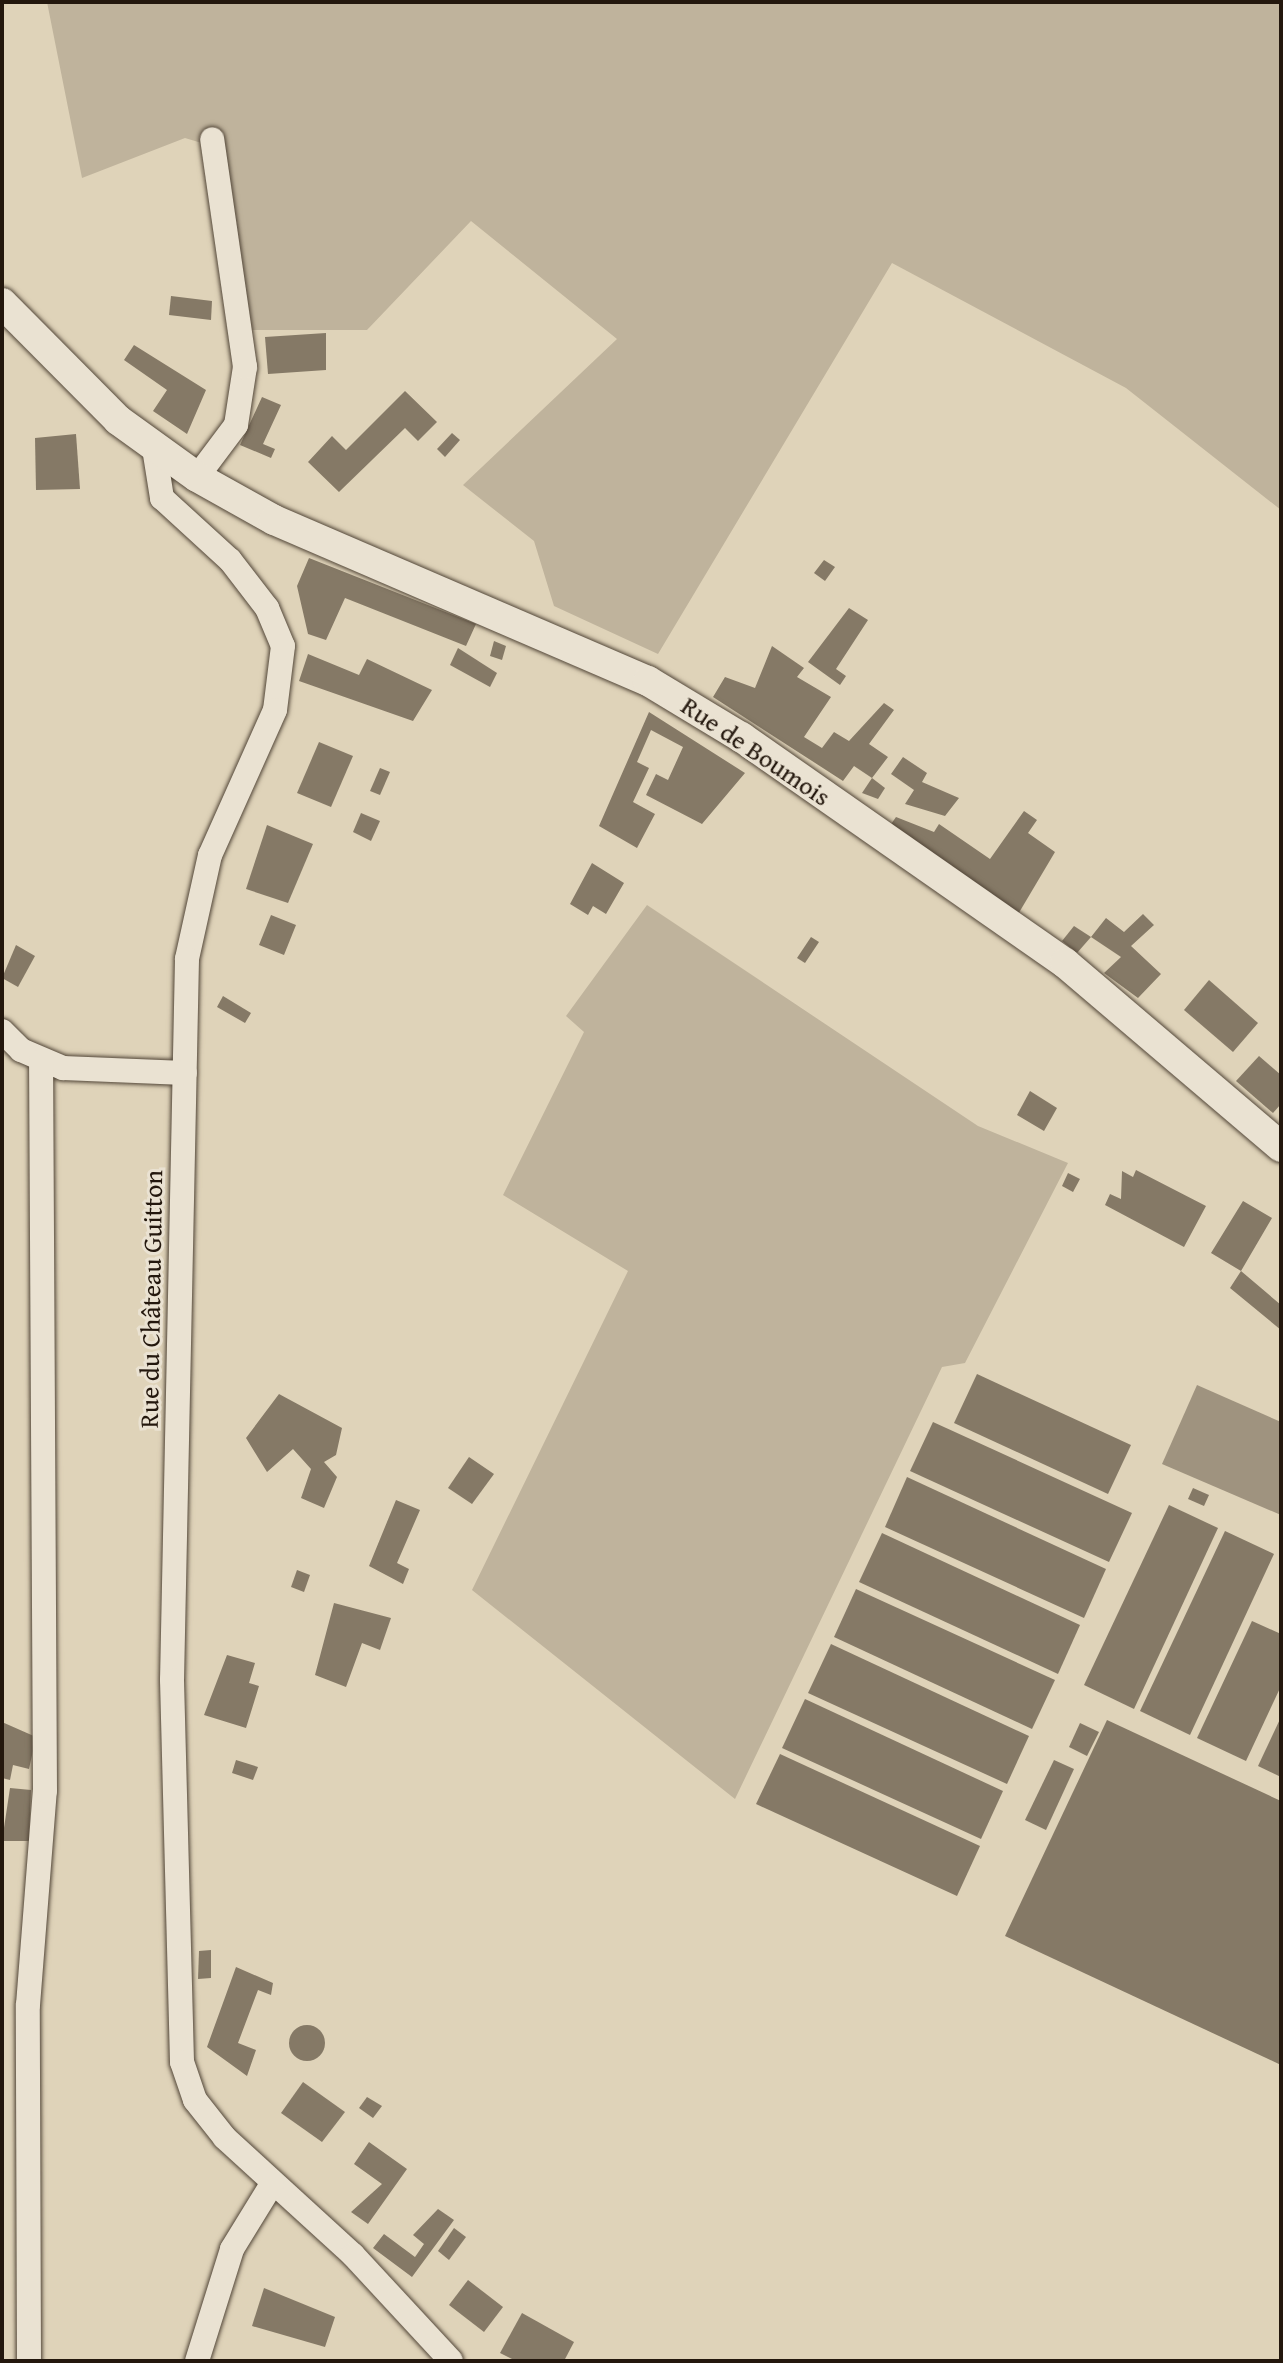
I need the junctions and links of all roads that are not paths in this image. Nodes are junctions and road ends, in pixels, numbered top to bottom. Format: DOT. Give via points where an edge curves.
graph roads {
  1 [pos="212,139"];
  2 [pos="2,303"];
  3 [pos="161,454"];
  4 [pos="197,477"];
  5 [pos="2,1031"];
  6 [pos="41,1061"];
  7 [pos="185,1073"];
  8 [pos="1281,1147"];
  9 [pos="272,2184"];
  10 [pos="29,2361"];
  11 [pos="197,2361"];
  12 [pos="451,2361"];
  1 -- 4 [label="street" via="245,367 236,425"];
  2 -- 3 [label="street, Rue de Boumois"];
  3 -- 4 [label="street, Rue de Boumois"];
  3 -- 7 [label="street, Rue du Château Guitton" via="162,498 230,560 267,608 283,646 275,710 192,913"];
  4 -- 8 [label="street, Rue de Boumois" via="274,520 648,681 741,737 1065,963"];
  5 -- 6 [label="street"];
  6 -- 7 [label="street"];
  6 -- 10 [label="street" via="45,1791 28,2005"];
  7 -- 9 [label="street, Rue du Château Guitton" via="172,1680 182,2062 195,2100"];
  9 -- 11 [label="street" via="232,2249"];
  9 -- 12 [label="street, Rue du Château Guitton" via="353,2255"];
}
